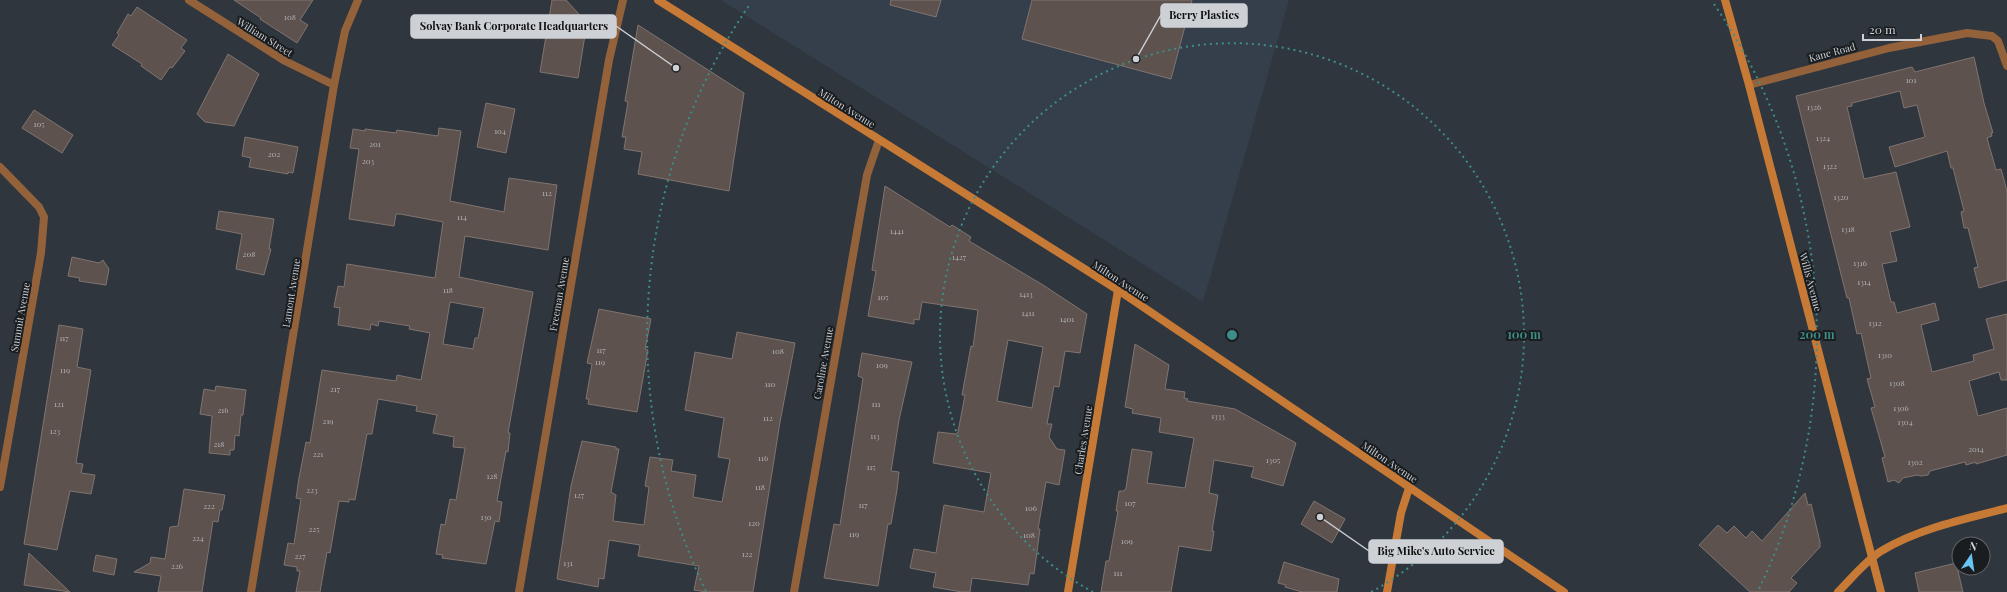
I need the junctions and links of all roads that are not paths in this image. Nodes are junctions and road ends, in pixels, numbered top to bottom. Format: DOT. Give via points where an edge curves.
graph roads {
  1 [pos="189,0"];
  2 [pos="358,0"];
  3 [pos="623,0"];
  4 [pos="658,0"];
  5 [pos="1725,0"];
  6 [pos="2007,66"];
  7 [pos="1749,85"];
  8 [pos="334,86"];
  9 [pos="879,140"];
  10 [pos="0,167"];
  11 [pos="1118,290"];
  12 [pos="0,486"];
  13 [pos="1409,488"];
  14 [pos="2007,508"];
  15 [pos="1873,559"];
  16 [pos="251,592"];
  17 [pos="519,592"];
  18 [pos="794,592"];
  19 [pos="1068,592"];
  20 [pos="1387,592"];
  21 [pos="1564,592"];
  22 [pos="1838,592"];
  23 [pos="1881,592"];
  1 -- 8 [label="street, William Street" via="285,61"];
  2 -- 8 [label="street, Lamont Avenue" via="345,31"];
  3 -- 17 [label="street, Freeman Avenue" via="608,60"];
  4 -- 9 [label="main road, Milton Avenue"];
  5 -- 7 [label="main road, Willis Avenue"];
  6 -- 7 [label="street, Kane Road" via="1998,41 1992,36 1967,33 1889,48"];
  7 -- 15 [label="main road, Willis Avenue"];
  8 -- 16 [label="street, Lamont Avenue"];
  9 -- 11 [label="main road, Milton Avenue"];
  9 -- 18 [label="street, Caroline Avenue" via="867,175"];
  10 -- 12 [label="street, Summit Avenue" via="39,207 44,217 41,253"];
  11 -- 13 [label="main road, Milton Avenue"];
  11 -- 19 [label="main road, Charles Avenue"];
  13 -- 20 [label="main road" via="1401,513"];
  13 -- 21 [label="main road, Milton Avenue"];
  14 -- 15 [label="main road" via="1912,536 1882,551"];
  15 -- 22 [label="main road"];
  15 -- 23 [label="main road, Willis Avenue"];
}
